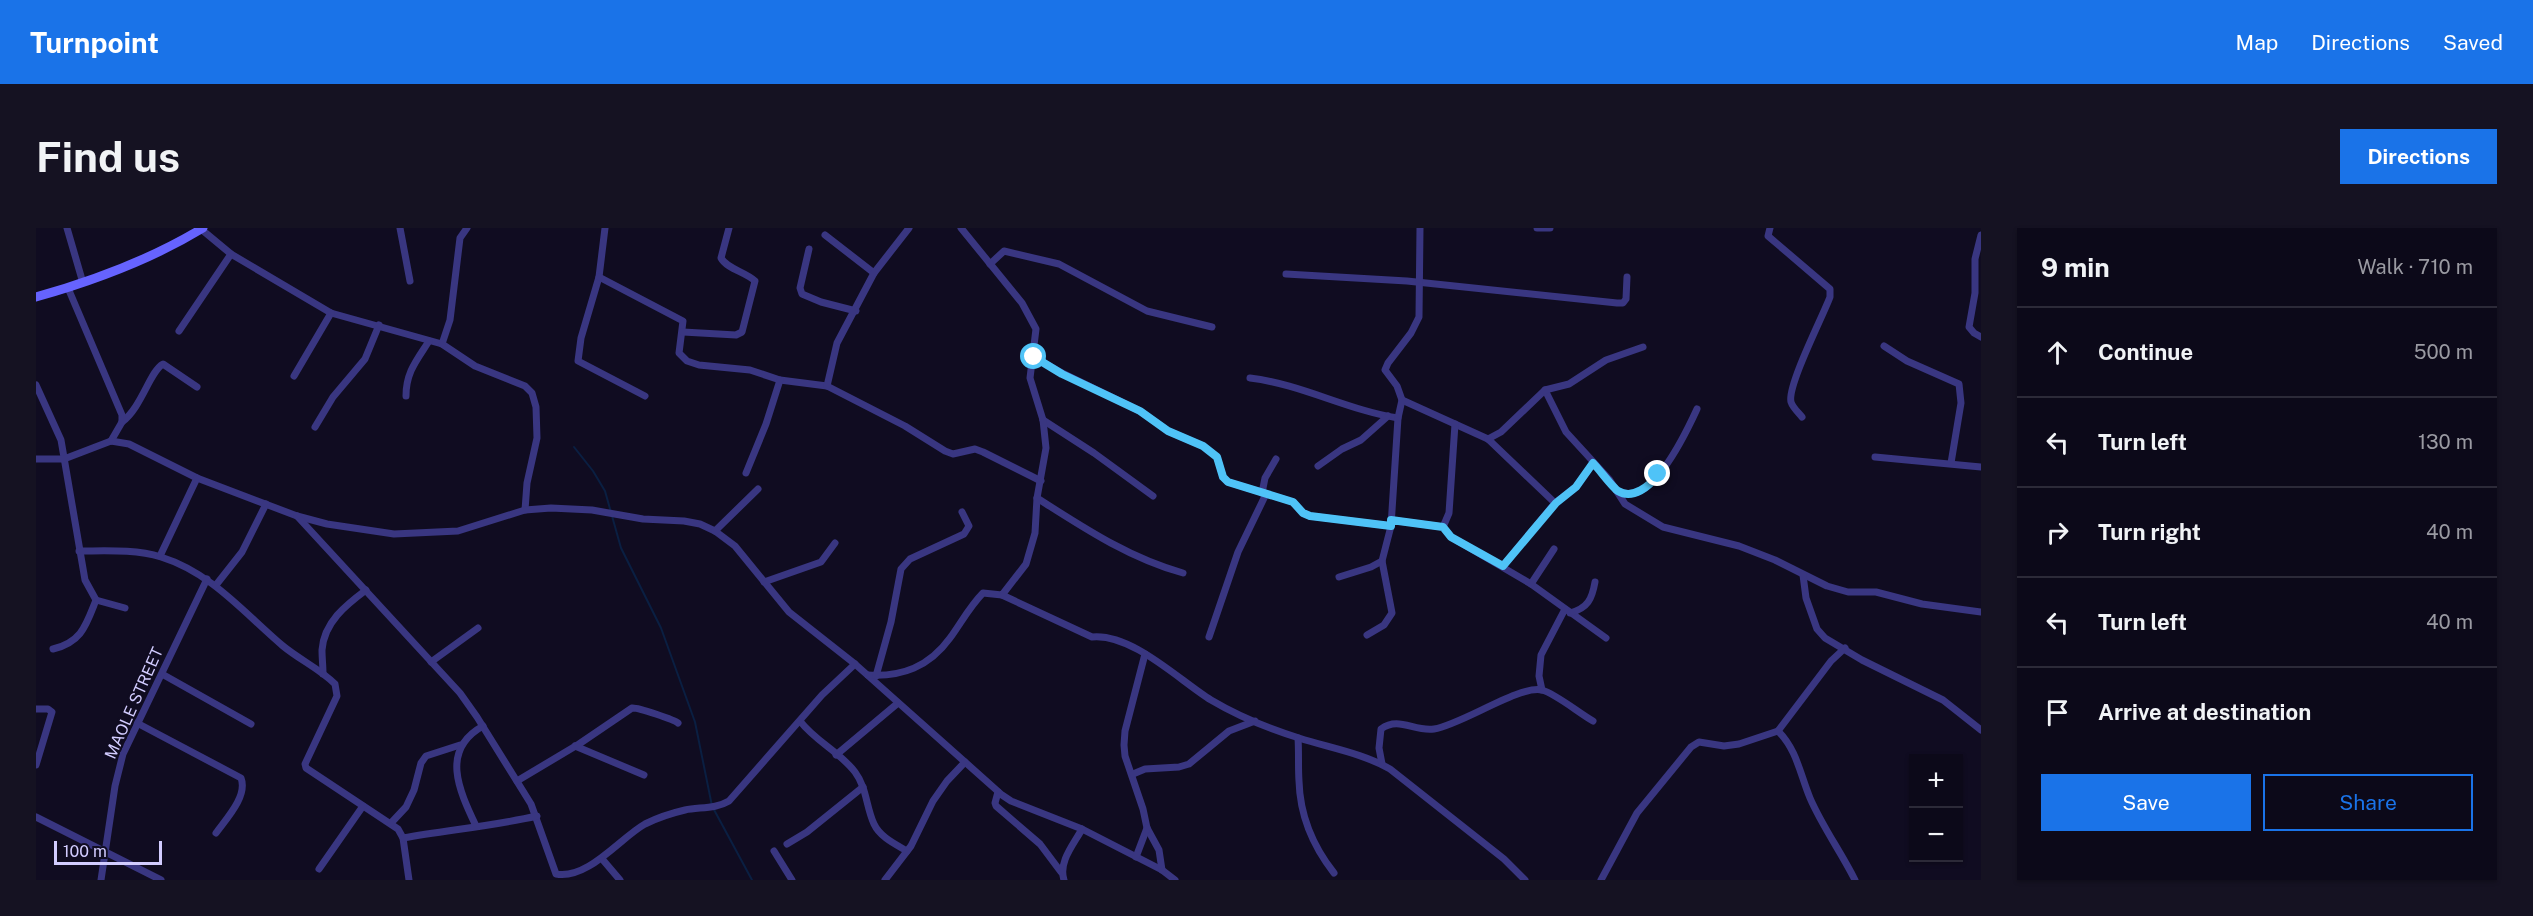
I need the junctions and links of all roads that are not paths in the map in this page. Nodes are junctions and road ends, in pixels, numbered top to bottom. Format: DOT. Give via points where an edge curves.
graph roads {
  1 [pos="67,228"];
  2 [pos="202,228"];
  3 [pos="400,228"];
  4 [pos="467,228"];
  5 [pos="605,228"];
  6 [pos="729,228"];
  7 [pos="909,228"];
  8 [pos="961,228"];
  9 [pos="1420,228"];
  10 [pos="1537,228"];
  11 [pos="1550,228"];
  12 [pos="1770,228"];
  13 [pos="825,234"];
  14 [pos="1981,235"];
  15 [pos="809,249"];
  16 [pos="231,254"];
  17 [pos="990,264"];
  18 [pos="874,273"];
  19 [pos="1286,274"];
  20 [pos="599,277"];
  21 [pos="1627,278"];
  22 [pos="410,281"];
  23 [pos="83,283"];
  24 [pos="1418,283"];
  25 [pos="68,288"];
  26 [pos="36,297"];
  27 [pos="856,311"];
  28 [pos="331,313"];
  29 [pos="379,325"];
  30 [pos="1212,327"];
  31 [pos="179,331"];
  32 [pos="683,332"];
  33 [pos="1981,337"];
  34 [pos="429,341"];
  35 [pos="442,344"];
  36 [pos="1884,346"];
  37 [pos="1643,348"];
  38 [pos="1034,357"];
  39 [pos="294,376"];
  40 [pos="1250,378"];
  41 [pos="780,380"];
  42 [pos="36,385"];
  43 [pos="827,386"];
  44 [pos="197,387"];
  45 [pos="1545,390"];
  46 [pos="406,396"];
  47 [pos="645,396"];
  48 [pos="1402,400"];
  49 [pos="1696,410"];
  50 [pos="1388,416"];
  51 [pos="1802,417"];
  52 [pos="1398,418"];
  53 [pos="1043,420"];
  54 [pos="122,422"];
  55 [pos="1455,424"];
  56 [pos="315,428"];
  57 [pos="1488,439"];
  58 [pos="111,441"];
  59 [pos="1875,457"];
  60 [pos="36,459"];
  61 [pos="64,459"];
  62 [pos="1276,459"];
  63 [pos="1593,463"];
  64 [pos="1951,463"];
  65 [pos="1318,466"];
  66 [pos="1981,467"];
  67 [pos="746,473"];
  68 [pos="197,477"];
  69 [pos="1041,481"];
  70 [pos="758,489"];
  71 [pos="1617,491"];
  72 [pos="1264,493"];
  73 [pos="1154,496"];
  74 [pos="1037,498"];
  75 [pos="1556,503"];
  76 [pos="266,504"];
  77 [pos="525,510"];
  78 [pos="962,512"];
  79 [pos="297,516"];
  80 [pos="1391,523"];
  81 [pos="1443,527"];
  82 [pos="715,531"];
  83 [pos="835,543"];
  84 [pos="1554,549"];
  85 [pos="79,551"];
  86 [pos="160,556"];
  87 [pos="1382,561"];
  88 [pos="1503,566"];
  89 [pos="1183,573"];
  90 [pos="1803,575"];
  91 [pos="1339,578"];
  92 [pos="207,579"];
  93 [pos="764,582"];
  94 [pos="1595,582"];
  95 [pos="1531,584"];
  96 [pos="216,585"];
  97 [pos="366,590"];
  98 [pos="1002,595"];
  99 [pos="96,600"];
  100 [pos="125,608"];
  101 [pos="1568,611"];
  102 [pos="1981,612"];
  103 [pos="478,628"];
  104 [pos="1367,635"];
  105 [pos="1209,637"];
  106 [pos="1606,638"];
  107 [pos="1845,648"];
  108 [pos="53,649"];
  109 [pos="1145,654"];
  110 [pos="431,662"];
  111 [pos="855,664"];
  112 [pos="162,674"];
  113 [pos="323,674"];
  114 [pos="872,676"];
  115 [pos="1542,690"];
  116 [pos="898,703"];
  117 [pos="36,709"];
  118 [pos="800,721"];
  119 [pos="1255,721"];
  120 [pos="1593,721"];
  121 [pos="137,723"];
  122 [pos="678,723"];
  123 [pos="251,724"];
  124 [pos="483,726"];
  125 [pos="1981,730"];
  126 [pos="1778,731"];
  127 [pos="1298,738"];
  128 [pos="460,745"];
  129 [pos="575,746"];
  130 [pos="836,755"];
  131 [pos="965,762"];
  132 [pos="1382,764"];
  133 [pos="36,765"];
  134 [pos="1133,774"];
  135 [pos="644,775"];
  136 [pos="517,781"];
  137 [pos="863,787"];
  138 [pos="998,792"];
  139 [pos="363,806"];
  140 [pos="537,816"];
  141 [pos="36,817"];
  142 [pos="391,823"];
  143 [pos="476,826"];
  144 [pos="1147,828"];
  145 [pos="1082,829"];
  146 [pos="216,834"];
  147 [pos="403,838"];
  148 [pos="787,844"];
  149 [pos="774,851"];
  150 [pos="907,851"];
  151 [pos="106,854"];
  152 [pos="1136,857"];
  153 [pos="603,860"];
  154 [pos="319,868"];
  155 [pos="1162,870"];
  156 [pos="1061,872"];
  157 [pos="1334,873"];
  158 [pos="148,877"];
  159 [pos="562,878"];
  160 [pos="101,880"];
  161 [pos="161,880"];
  162 [pos="409,880"];
  163 [pos="620,880"];
  164 [pos="792,880"];
  165 [pos="885,880"];
  166 [pos="1064,880"];
  167 [pos="1175,880"];
  168 [pos="1525,880"];
  169 [pos="1601,880"];
  170 [pos="1855,880"];
  1 -- 23 [label="street"];
  2 -- 16 [label="street"];
  2 -- 23 [label="main road"];
  3 -- 22 [label="street"];
  4 -- 35 [label="street" via="460,238 450,320"];
  5 -- 20 [label="street"];
  6 -- 32 [label="street" via="721,258 724,264 755,281 742,332"];
  7 -- 18 [label="street"];
  8 -- 17 [label="street"];
  9 -- 24 [label="street"];
  10 -- 11 [label="street"];
  12 -- 51 [label="street" via="1768,236 1830,289 1791,394 1791,402"];
  13 -- 18 [label="street"];
  14 -- 33 [label="street" via="1969,327"];
  15 -- 27 [label="street" via="802,294"];
  16 -- 28 [label="street"];
  16 -- 31 [label="street"];
  17 -- 30 [label="street" via="1004,251 1059,264 1147,311"];
  17 -- 38 [label="street" via="1032,318 1036,329"];
  18 -- 27 [label="street"];
  19 -- 24 [label="street"];
  20 -- 32 [label="street" via="677,316 683,321"];
  20 -- 47 [label="street" via="578,361"];
  21 -- 24 [label="street" via="1623,303"];
  23 -- 25 [label="main road"];
  24 -- 48 [label="street" via="1419,317 1385,370"];
  25 -- 26 [label="main road"];
  25 -- 54 [label="street"];
  27 -- 43 [label="street" via="837,343"];
  28 -- 29 [label="street"];
  28 -- 39 [label="street"];
  29 -- 34 [label="street"];
  29 -- 56 [label="street" via="365,359 333,398"];
  32 -- 41 [label="street" via="679,353 687,361 750,370"];
  34 -- 35 [label="street"];
  34 -- 46 [label="street" via="406,381"];
  35 -- 77 [label="street" via="475,366 525,386 532,393 537,407 537,438"];
  36 -- 64 [label="street" via="1959,384 1961,403"];
  37 -- 45 [label="street" via="1606,360 1569,384"];
  38 -- 53 [label="street" via="1030,378"];
  38 -- 72 [label="street" via="1140,411 1168,431 1203,446 1217,457 1228,482"];
  40 -- 50 [label="street"];
  41 -- 43 [label="street"];
  41 -- 67 [label="street"];
  42 -- 61 [label="street" via="61,440"];
  43 -- 69 [label="street" via="945,451 983,452"];
  44 -- 54 [label="street" via="163,364 156,369 137,408"];
  45 -- 57 [label="street" via="1501,432"];
  45 -- 63 [label="street" via="1566,432"];
  48 -- 52 [label="street"];
  48 -- 55 [label="street"];
  49 -- 71 [label="street" via="1676,449 1655,478 1633,494"];
  50 -- 52 [label="street"];
  50 -- 65 [label="street" via="1361,440"];
  52 -- 80 [label="street"];
  53 -- 69 [label="street" via="1046,448"];
  53 -- 73 [label="street"];
  54 -- 58 [label="street"];
  55 -- 57 [label="street"];
  55 -- 81 [label="street" via="1449,513"];
  57 -- 75 [label="street"];
  58 -- 61 [label="street"];
  58 -- 68 [label="street" via="141,448"];
  59 -- 64 [label="street"];
  60 -- 61 [label="street"];
  61 -- 85 [label="street"];
  62 -- 72 [label="street" via="1265,478"];
  63 -- 71 [label="street"];
  63 -- 75 [label="street" via="1576,487"];
  64 -- 66 [label="street"];
  68 -- 76 [label="street"];
  68 -- 86 [label="street"];
  69 -- 74 [label="street"];
  70 -- 82 [label="street"];
  71 -- 90 [label="street" via="1626,504 1663,527 1740,546"];
  72 -- 80 [label="street" via="1293,502 1310,516"];
  72 -- 105 [label="street" via="1238,552"];
  74 -- 89 [label="street" via="1106,542"];
  74 -- 98 [label="street" via="1031,554"];
  75 -- 88 [label="street"];
  76 -- 79 [label="street"];
  76 -- 96 [label="street" via="242,552"];
  77 -- 79 [label="street" via="458,531 394,534"];
  77 -- 82 [label="street" via="592,510 684,521"];
  78 -- 114 [label="street" via="969,526 964,534 910,559 901,569 891,622"];
  79 -- 97 [label="street"];
  80 -- 81 [label="street"];
  80 -- 87 [label="street"];
  81 -- 88 [label="street" via="1451,537"];
  82 -- 93 [label="street" via="735,546"];
  83 -- 93 [label="street" via="820,562"];
  84 -- 95 [label="street"];
  85 -- 86 [label="street"];
  85 -- 99 [label="street" via="85,580"];
  86 -- 92 [label="street"];
  87 -- 91 [label="street"];
  87 -- 104 [label="street" via="1392,613 1384,625"];
  88 -- 95 [label="street"];
  90 -- 102 [label="street" via="1848,592 1876,591 1922,604"];
  90 -- 107 [label="street" via="1817,629"];
  92 -- 96 [label="street"];
  92 -- 112 [label="street, MAOLE STREET"];
  93 -- 111 [label="street" via="789,612"];
  94 -- 101 [label="street" via="1589,602 1579,610"];
  95 -- 101 [label="street"];
  96 -- 113 [label="street" via="285,648"];
  97 -- 110 [label="street"];
  97 -- 113 [label="street" via="343,606 330,628 322,650"];
  98 -- 109 [label="street" via="1092,637 1100,636"];
  98 -- 114 [label="street" via="983,593 930,658 901,675"];
  99 -- 100 [label="street"];
  99 -- 108 [label="street" via="76,639"];
  101 -- 106 [label="street"];
  101 -- 115 [label="street" via="1541,655"];
  103 -- 110 [label="street"];
  107 -- 125 [label="street" via="1943,700"];
  107 -- 126 [label="street"];
  109 -- 119 [label="street" via="1210,699"];
  109 -- 134 [label="street" via="1125,731 1125,756"];
  110 -- 124 [label="street"];
  111 -- 114 [label="street"];
  111 -- 118 [label="street"];
  112 -- 121 [label="street, MAOLE STREET"];
  112 -- 123 [label="street"];
  113 -- 139 [label="street" via="335,684 337,696 306,768"];
  114 -- 116 [label="street"];
  115 -- 120 [label="street"];
  115 -- 132 [label="street" via="1522,692 1435,729 1387,725 1381,729"];
  116 -- 130 [label="street"];
  116 -- 131 [label="street"];
  117 -- 133 [label="street" via="52,712"];
  118 -- 130 [label="street"];
  118 -- 153 [label="street" via="729,801 683,810 647,824"];
  119 -- 127 [label="street"];
  119 -- 134 [label="street" via="1229,731 1189,764"];
  121 -- 146 [label="street" via="241,778 241,796"];
  121 -- 151 [label="street, MAOLE STREET" via="115,786"];
  122 -- 129 [label="street" via="632,708"];
  124 -- 128 [label="street"];
  124 -- 136 [label="street"];
  126 -- 169 [label="street" via="1739,744 1699,742 1691,747 1637,813"];
  126 -- 170 [label="street" via="1787,740 1809,796"];
  127 -- 132 [label="street"];
  127 -- 157 [label="street" via="1299,781 1309,835"];
  128 -- 142 [label="street" via="426,756 406,807"];
  128 -- 143 [label="street" via="457,772"];
  129 -- 135 [label="street"];
  129 -- 136 [label="street"];
  130 -- 137 [label="street" via="854,771"];
  131 -- 138 [label="street"];
  131 -- 150 [label="street" via="933,801"];
  132 -- 168 [label="street" via="1504,859"];
  134 -- 144 [label="street"];
  136 -- 140 [label="street"];
  137 -- 148 [label="street"];
  137 -- 150 [label="street" via="875,826"];
  138 -- 145 [label="street"];
  138 -- 156 [label="street" via="996,806 1040,844"];
  139 -- 142 [label="street"];
  139 -- 154 [label="street"];
  140 -- 143 [label="street"];
  140 -- 159 [label="street" via="552,867"];
  141 -- 151 [label="street"];
  142 -- 147 [label="street"];
  143 -- 147 [label="street"];
  144 -- 152 [label="street"];
  144 -- 155 [label="street" via="1159,850"];
  145 -- 152 [label="street"];
  145 -- 156 [label="street"];
  147 -- 162 [label="street"];
  149 -- 164 [label="street"];
  150 -- 165 [label="street"];
  151 -- 158 [label="street"];
  151 -- 160 [label="street, MAOLE STREET"];
  152 -- 155 [label="street"];
  153 -- 159 [label="street"];
  153 -- 163 [label="street"];
  155 -- 167 [label="street"];
  156 -- 166 [label="street"];
  158 -- 161 [label="street"];
}
